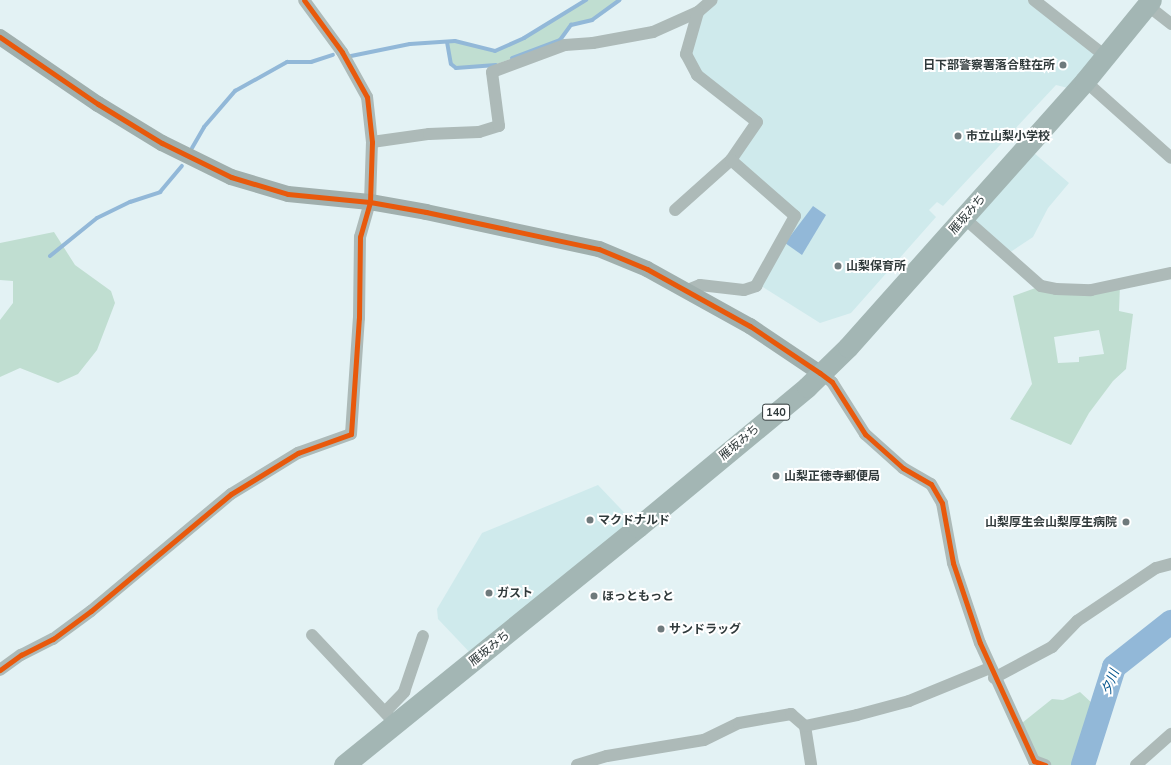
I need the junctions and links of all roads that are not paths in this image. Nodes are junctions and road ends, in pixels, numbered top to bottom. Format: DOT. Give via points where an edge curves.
graph roads {
  1 [pos="304,0"];
  2 [pos="712,0"];
  3 [pos="1034,0"];
  4 [pos="1149,2"];
  5 [pos="698,12"];
  6 [pos="1171,24"];
  7 [pos="0,37"];
  8 [pos="1104,55"];
  9 [pos="1085,80"];
  10 [pos="372,142"];
  11 [pos="1171,158"];
  12 [pos="731,160"];
  13 [pos="370,202"];
  14 [pos="675,210"];
  15 [pos="963,217"];
  16 [pos="1171,274"];
  17 [pos="685,291"];
  18 [pos="820,373"];
  19 [pos="1171,564"];
  20 [pos="312,635"];
  21 [pos="423,636"];
  22 [pos="0,670"];
  23 [pos="992,673"];
  24 [pos="390,718"];
  25 [pos="805,726"];
  26 [pos="1171,734"];
  27 [pos="1038,764"];
  28 [pos="344,765"];
  29 [pos="577,765"];
  30 [pos="811,765"];
  31 [pos="1136,765"];
  1 -- 10 [label="street" via="342,52 367,97"];
  2 -- 5 [label="street"];
  3 -- 8 [label="street"];
  4 -- 6 [label="street"];
  4 -- 8 [label="highway, 雁坂みち / 140"];
  5 -- 10 [label="street" via="653,32 593,43 565,45 492,72 499,126 479,132 429,134"];
  5 -- 12 [label="street" via="686,54 697,75 757,122"];
  7 -- 13 [label="street" via="98,104 155,139 231,178 288,194"];
  8 -- 9 [label="highway, 雁坂みち / 140"];
  9 -- 11 [label="street"];
  9 -- 15 [label="highway, 雁坂みち / 140"];
  10 -- 13 [label="street"];
  12 -- 14 [label="street"];
  12 -- 17 [label="street" via="795,216 756,286 744,290 700,285"];
  13 -- 17 [label="street" via="599,249 647,269"];
  13 -- 22 [label="street" via="360,237 359,318 351,434 298,453 231,494 91,611 53,639 21,655"];
  15 -- 16 [label="street" via="1041,286 1091,290"];
  15 -- 18 [label="highway, 雁坂みち / 140" via="863,332"];
  17 -- 18 [label="street" via="750,326"];
  18 -- 23 [label="street" via="832,382 864,434 903,468 931,484 942,503 953,562"];
  18 -- 24 [label="highway, 雁坂みち / 140" via="638,527"];
  19 -- 23 [label="street" via="1156,568 1077,622 1052,647"];
  20 -- 24 [label="street"];
  21 -- 24 [label="street" via="404,692"];
  23 -- 25 [label="street" via="909,702"];
  23 -- 27 [label="street"];
  24 -- 28 [label="highway, 雁坂みち / 140"];
  25 -- 29 [label="street" via="791,714 739,723 704,740 607,756"];
  25 -- 30 [label="street"];
  26 -- 31 [label="street"];
}
